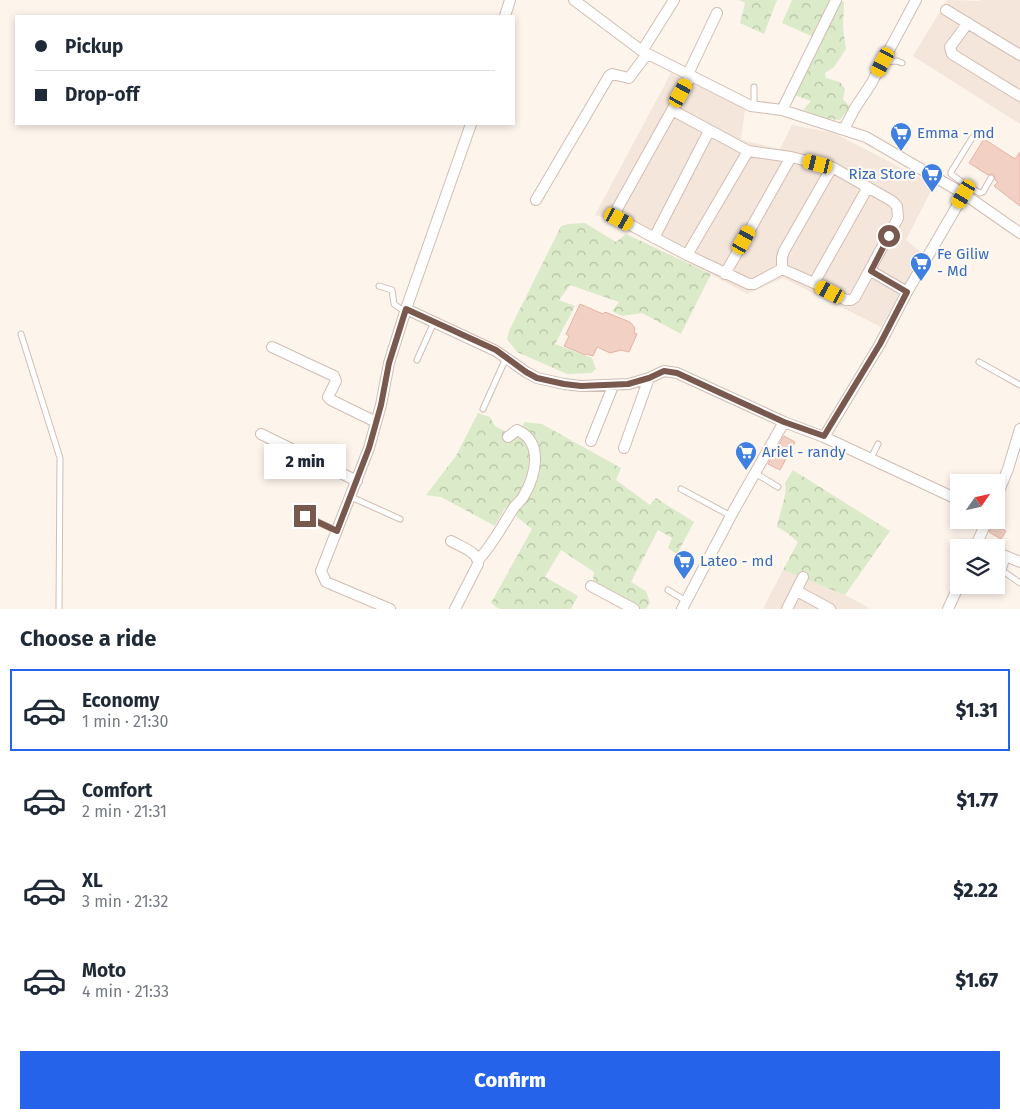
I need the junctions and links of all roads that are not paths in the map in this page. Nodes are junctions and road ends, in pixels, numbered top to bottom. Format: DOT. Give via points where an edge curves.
graph roads {
  1 [pos="510,0"];
  2 [pos="674,0"];
  3 [pos="836,0"];
  4 [pos="916,0"];
  5 [pos="578,1"];
  6 [pos="946,10"];
  7 [pos="717,13"];
  8 [pos="505,15"];
  9 [pos="968,22"];
  10 [pos="644,53"];
  11 [pos="1020,55"];
  12 [pos="883,62"];
  13 [pos="902,63"];
  14 [pos="690,75"];
  15 [pos="754,87"];
  16 [pos="1020,96"];
  17 [pos="754,106"];
  18 [pos="672,110"];
  19 [pos="782,110"];
  20 [pos="471,125"];
  21 [pos="844,129"];
  22 [pos="709,131"];
  23 [pos="972,138"];
  24 [pos="748,151"];
  25 [pos="791,157"];
  26 [pos="832,168"];
  27 [pos="991,178"];
  28 [pos="868,187"];
  29 [pos="964,190"];
  30 [pos="536,200"];
  31 [pos="1020,233"];
  32 [pos="654,238"];
  33 [pos="687,254"];
  34 [pos="782,270"];
  35 [pos="871,271"];
  36 [pos="725,274"];
  37 [pos="814,283"];
  38 [pos="379,286"];
  39 [pos="907,292"];
  40 [pos="406,311"];
  41 [pos="434,322"];
  42 [pos="21,334"];
  43 [pos="272,347"];
  44 [pos="506,358"];
  45 [pos="417,360"];
  46 [pos="979,362"];
  47 [pos="649,378"];
  48 [pos="1020,385"];
  49 [pos="613,386"];
  50 [pos="483,409"];
  51 [pos="376,422"];
  52 [pos="784,422"];
  53 [pos="1020,429"];
  54 [pos="261,434"];
  55 [pos="824,436"];
  56 [pos="508,437"];
  57 [pos="591,441"];
  58 [pos="878,444"];
  59 [pos="624,448"];
  60 [pos="870,458"];
  61 [pos="754,473"];
  62 [pos="1005,476"];
  63 [pos="357,481"];
  64 [pos="778,487"];
  65 [pos="681,490"];
  66 [pos="950,496"];
  67 [pos="351,497"];
  68 [pos="305,516"];
  69 [pos="730,516"];
  70 [pos="400,519"];
  71 [pos="337,531"];
  72 [pos="452,541"];
  73 [pos="1007,556"];
  74 [pos="479,560"];
  75 [pos="1020,562"];
  76 [pos="803,577"];
  77 [pos="1020,583"];
  78 [pos="591,586"];
  79 [pos="668,590"];
  80 [pos="797,591"];
  81 [pos="955,594"];
  82 [pos="684,605"];
  83 [pos="59,609"];
  84 [pos="390,609"];
  85 [pos="455,609"];
  86 [pos="634,609"];
  87 [pos="787,609"];
  88 [pos="830,609"];
  89 [pos="948,609"];
  1 -- 8 [label="street"];
  2 -- 10 [label="street"];
  3 -- 19 [label="street"];
  4 -- 12 [label="street"];
  5 -- 10 [label="street"];
  6 -- 9 [label="street"];
  7 -- 14 [label="street"];
  9 -- 11 [label="street"];
  9 -- 16 [label="street" via="950,47 952,54"];
  10 -- 14 [label="street"];
  10 -- 30 [label="street" via="629,78 609,76"];
  12 -- 13 [label="lane"];
  12 -- 21 [label="street"];
  14 -- 17 [label="street"];
  14 -- 18 [label="street"];
  15 -- 17 [label="lane"];
  17 -- 19 [label="street"];
  18 -- 22 [label="street"];
  18 -- 32 [label="street" via="617,209 619,219"];
  19 -- 21 [label="street"];
  20 -- 40 [label="street"];
  21 -- 29 [label="street" via="866,137"];
  22 -- 24 [label="street"];
  22 -- 32 [label="street"];
  23 -- 29 [label="lane" via="951,172"];
  24 -- 25 [label="street"];
  24 -- 33 [label="street"];
  25 -- 26 [label="street"];
  25 -- 36 [label="street"];
  26 -- 28 [label="street"];
  26 -- 34 [label="street" via="784,251"];
  27 -- 29 [label="lane" via="983,192"];
  28 -- 35 [label="street" via="892,202 899,211"];
  28 -- 37 [label="street"];
  29 -- 31 [label="street"];
  29 -- 39 [label="street"];
  32 -- 33 [label="street"];
  33 -- 36 [label="street"];
  34 -- 36 [label="street" via="754,284"];
  34 -- 37 [label="street"];
  35 -- 37 [label="street" via="855,298 850,300"];
  35 -- 39 [label="street"];
  38 -- 40 [label="lane" via="392,290 394,304"];
  39 -- 55 [label="street" via="880,344"];
  40 -- 41 [label="street"];
  40 -- 51 [label="street" via="389,363"];
  41 -- 44 [label="street" via="488,346"];
  41 -- 45 [label="lane"];
  42 -- 83 [label="lane" via="60,458"];
  43 -- 51 [label="street" via="334,376 336,381 328,397"];
  44 -- 49 [label="street" via="537,378 581,386"];
  44 -- 50 [label="lane"];
  46 -- 48 [label="lane"];
  47 -- 49 [label="street"];
  47 -- 52 [label="street" via="664,371 677,373"];
  47 -- 59 [label="street"];
  49 -- 57 [label="street"];
  51 -- 63 [label="street"];
  52 -- 55 [label="street"];
  52 -- 61 [label="street"];
  53 -- 62 [label="street"];
  54 -- 63 [label="street"];
  55 -- 60 [label="street"];
  56 -- 74 [label="street" via="517,430 525,433 532,444 536,466 523,497"];
  58 -- 60 [label="lane"];
  60 -- 66 [label="street"];
  61 -- 64 [label="lane"];
  61 -- 69 [label="street"];
  63 -- 67 [label="street"];
  65 -- 69 [label="lane"];
  67 -- 70 [label="lane"];
  67 -- 71 [label="street"];
  68 -- 71 [label="lane"];
  69 -- 82 [label="street"];
  71 -- 84 [label="street" via="321,572 323,578"];
  72 -- 74 [label="street"];
  73 -- 75 [label="street"];
  73 -- 77 [label="lane" via="1003,571"];
  74 -- 85 [label="street"];
  76 -- 80 [label="street"];
  78 -- 86 [label="street"];
  79 -- 82 [label="lane"];
  80 -- 87 [label="street"];
  80 -- 88 [label="street"];
  81 -- 89 [label="street"];
}
